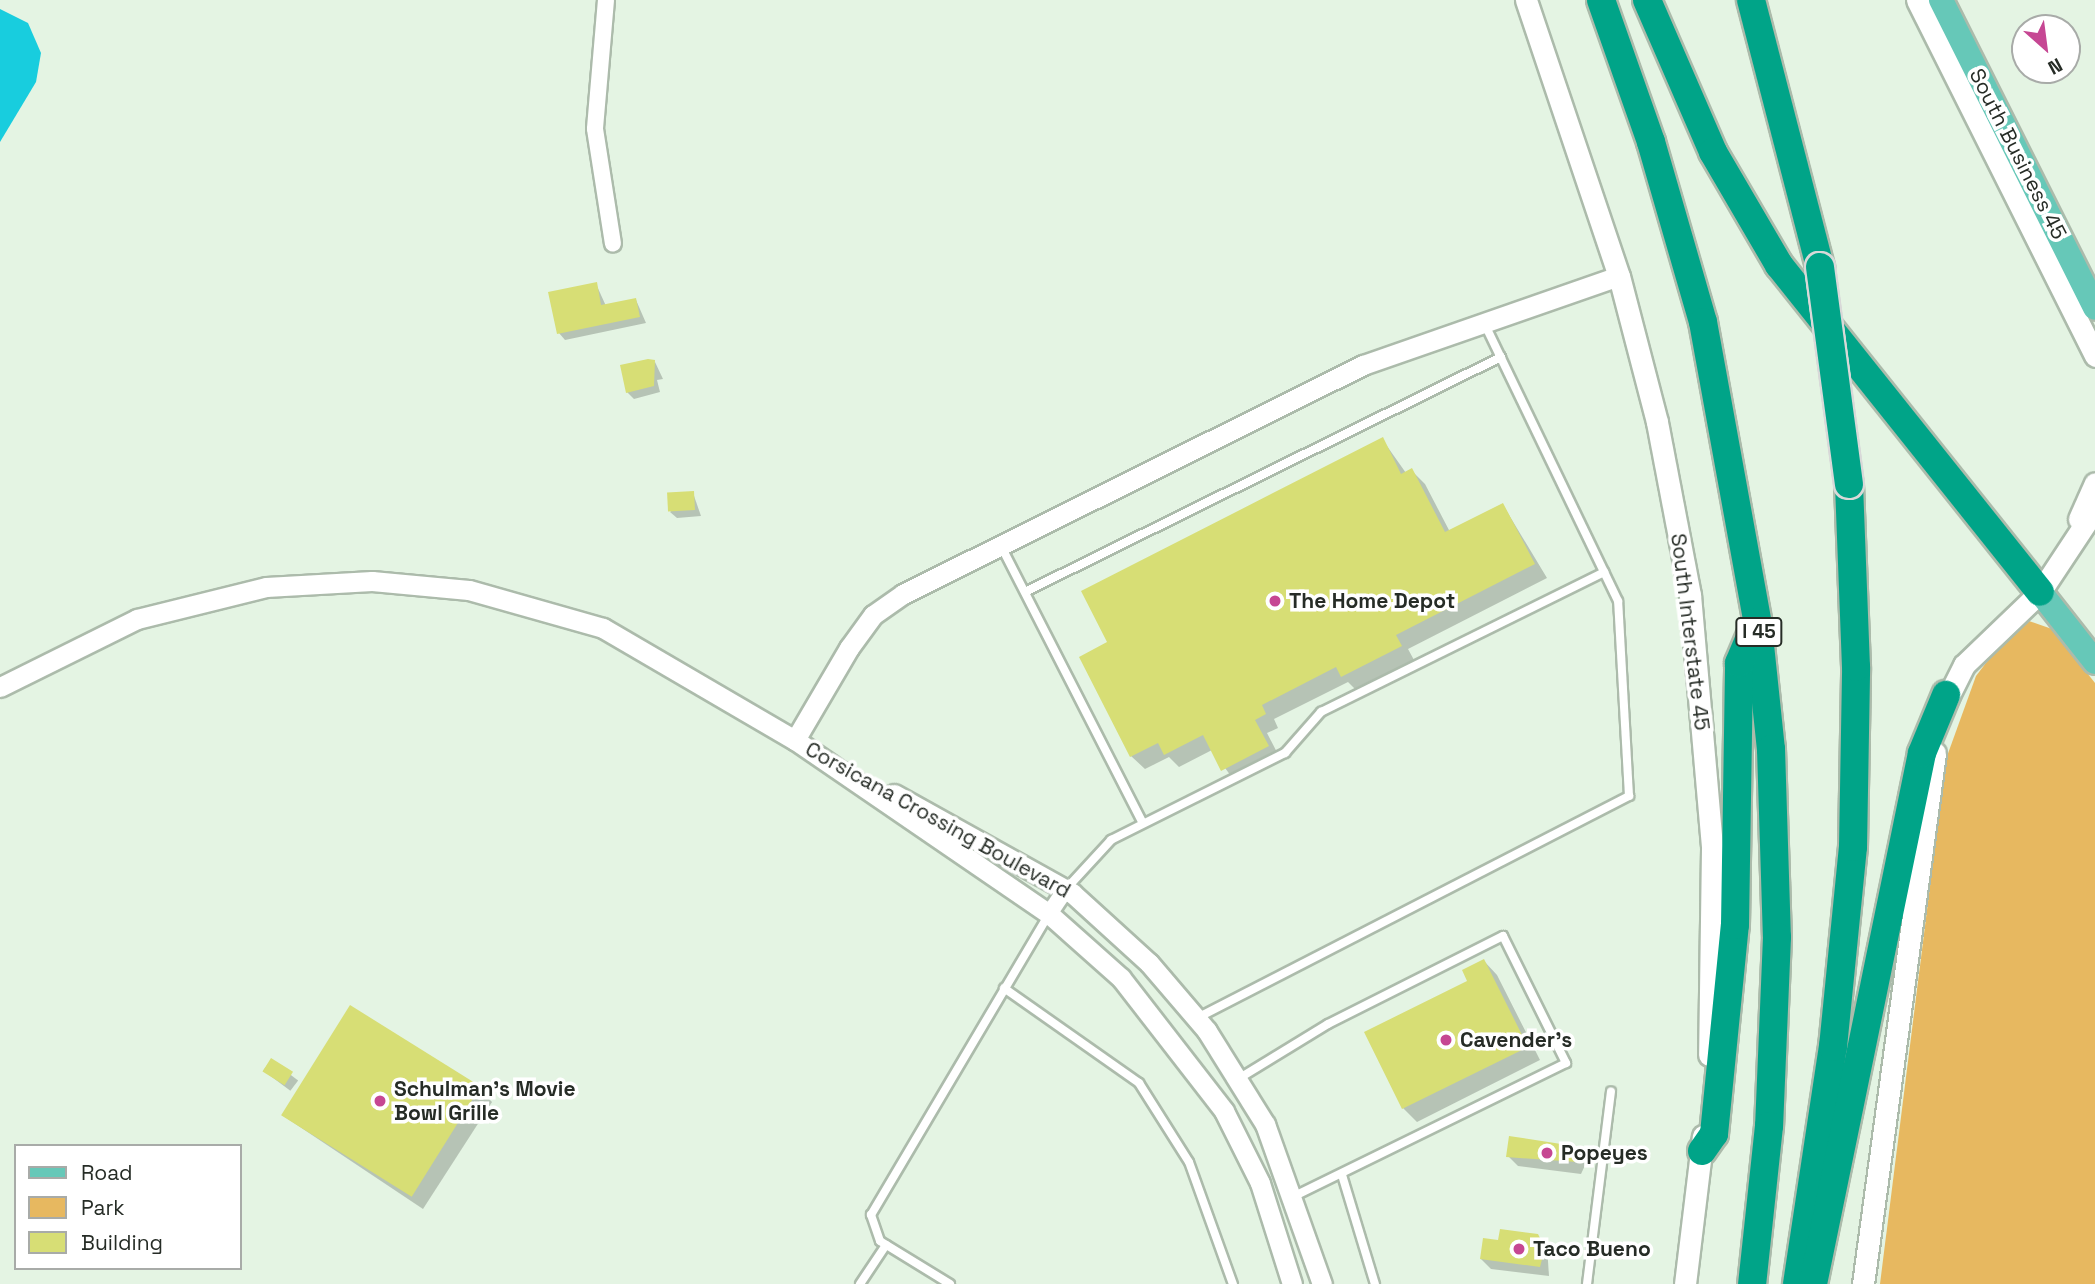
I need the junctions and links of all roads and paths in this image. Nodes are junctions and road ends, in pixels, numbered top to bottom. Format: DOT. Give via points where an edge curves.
graph roads {
  1 [pos="606,0"];
  2 [pos="1526,0"];
  3 [pos="1601,0"];
  4 [pos="1647,0"];
  5 [pos="1751,0"];
  6 [pos="1917,0"];
  7 [pos="1941,0"];
  8 [pos="613,244"];
  9 [pos="1619,276"];
  10 [pos="2095,308"];
  11 [pos="1484,322"];
  12 [pos="2095,356"];
  13 [pos="1501,357"];
  14 [pos="2095,483"];
  15 [pos="2095,509"];
  16 [pos="1000,545"];
  17 [pos="2060,558"];
  18 [pos="1604,572"];
  19 [pos="1025,592"];
  20 [pos="2040,592"];
  21 [pos="1757,621"];
  22 [pos="2095,662"];
  23 [pos="0,687"];
  24 [pos="1946,695"];
  25 [pos="795,740"];
  26 [pos="1143,823"];
  27 [pos="1066,889"];
  28 [pos="1049,914"];
  29 [pos="1004,988"];
  30 [pos="1196,1018"];
  31 [pos="1238,1079"];
  32 [pos="1611,1091"];
  33 [pos="1702,1151"];
  34 [pos="1342,1175"];
  35 [pos="1295,1196"];
  36 [pos="1268,1205"];
  37 [pos="886,1245"];
  38 [pos="860,1284"];
  39 [pos="950,1284"];
  40 [pos="1233,1284"];
  41 [pos="1292,1284"];
  42 [pos="1322,1284"];
  43 [pos="1375,1284"];
  44 [pos="1587,1284"];
  45 [pos="1685,1284"];
  46 [pos="1752,1284"];
  47 [pos="1797,1284"];
  48 [pos="1813,1284"];
  49 [pos="1863,1284"];
  1 -- 8 [label="street" via="595,130"];
  2 -- 9 [label="main road, South Interstate 45"];
  3 -- 21 [label="highway, I 45" via="1651,142 1703,322"];
  4 -- 20 [label="highway" via="1713,152 1779,265"];
  5 -- 47 [label="highway, bridge" via="1820,267 1849,484 1856,667 1853,847 1833,1047"];
  6 -- 12 [label="main road"];
  7 -- 10 [label="main road, South Business 45"];
  9 -- 11 [label="street"];
  9 -- 33 [label="main road, South Interstate 45" via="1657,422 1690,595 1703,730 1713,989"];
  11 -- 13 [label="lane"];
  11 -- 16 [label="street" via="1284,401"];
  13 -- 18 [label="lane"];
  13 -- 19 [label="lane"];
  14 -- 17 [label="main road"];
  15 -- 17 [label="main road"];
  16 -- 19 [label="lane"];
  16 -- 25 [label="street" via="873,615"];
  17 -- 20 [label="main road"];
  18 -- 26 [label="lane" via="1321,712 1284,753"];
  18 -- 30 [label="lane" via="1618,601 1629,796"];
  19 -- 26 [label="lane"];
  20 -- 22 [label="main road"];
  20 -- 24 [label="main road" via="1980,645"];
  21 -- 33 [label="highway" via="1739,663 1735,925 1714,1134"];
  21 -- 46 [label="highway, I 45" via="1771,749 1777,937 1769,1126"];
  23 -- 25 [label="street, Corsicana Crossing Boulevard" via="56,654 171,608 266,587 372,581 510,598 603,628"];
  24 -- 48 [label="highway" via="1922,752"];
  24 -- 49 [label="main road"];
  25 -- 27 [label="street, Corsicana Crossing Boulevard"];
  25 -- 28 [label="street, Corsicana Crossing Boulevard"];
  26 -- 27 [label="lane" via="1111,839"];
  27 -- 28 [label="street"];
  27 -- 30 [label="street, Corsicana Crossing Boulevard" via="1149,963"];
  28 -- 29 [label="lane"];
  28 -- 36 [label="street, Corsicana Crossing Boulevard" via="1121,978 1171,1035 1224,1111"];
  29 -- 37 [label="lane" via="874,1201 871,1224"];
  29 -- 40 [label="lane" via="1139,1083 1189,1162"];
  30 -- 31 [label="street, Corsicana Crossing Boulevard"];
  31 -- 34 [label="lane" via="1328,1024 1503,936 1566,1063"];
  31 -- 35 [label="street, Corsicana Crossing Boulevard"];
  32 -- 44 [label="lane"];
  33 -- 45 [label="main road, South Interstate 45"];
  34 -- 35 [label="lane"];
  34 -- 43 [label="lane"];
  35 -- 36 [label="street"];
  35 -- 42 [label="street, Corsicana Crossing Boulevard"];
  36 -- 41 [label="street, Corsicana Crossing Boulevard"];
  37 -- 38 [label="lane"];
  37 -- 39 [label="lane"];
}
